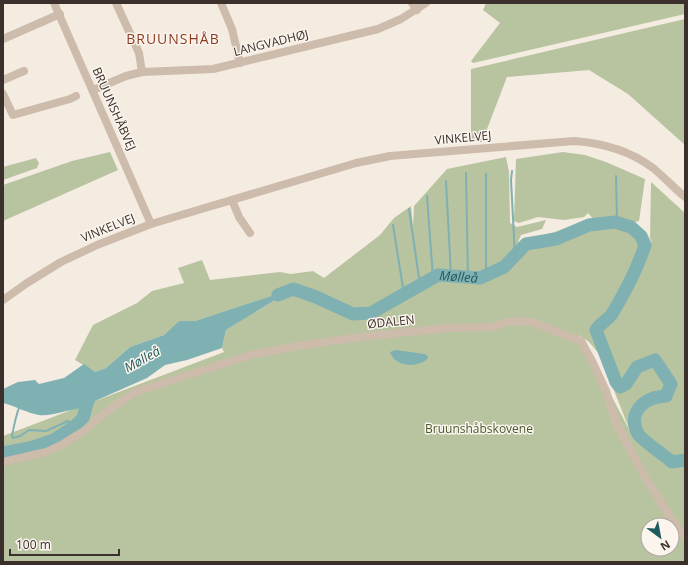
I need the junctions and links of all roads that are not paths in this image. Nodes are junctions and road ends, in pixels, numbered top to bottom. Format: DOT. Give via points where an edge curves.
graph roads {
  1 [pos="54,3"];
  2 [pos="116,3"];
  3 [pos="222,3"];
  4 [pos="426,3"];
  5 [pos="414,6"];
  6 [pos="60,14"];
  7 [pos="3,38"];
  8 [pos="240,63"];
  9 [pos="24,71"];
  10 [pos="142,72"];
  11 [pos="3,80"];
  12 [pos="93,90"];
  13 [pos="3,94"];
  14 [pos="76,96"];
  15 [pos="685,197"];
  16 [pos="232,200"];
  17 [pos="151,224"];
  18 [pos="250,233"];
  19 [pos="3,300"];
  20 [pos="3,462"];
  21 [pos="685,537"];
  1 -- 6 [label="street, BRUUNSHÅBVEJ"];
  2 -- 10 [label="street" via="138,53"];
  3 -- 8 [label="street" via="232,29"];
  4 -- 5 [label="street, LANGVADHØJ"];
  5 -- 8 [label="street, LANGVADHØJ" via="400,19 378,29"];
  6 -- 7 [label="street"];
  6 -- 12 [label="street, BRUUNSHÅBVEJ"];
  8 -- 10 [label="street, LANGVADHØJ" via="213,69"];
  9 -- 11 [label="street"];
  10 -- 12 [label="street, LANGVADHØJ"];
  12 -- 17 [label="street, BRUUNSHÅBVEJ"];
  13 -- 14 [label="street" via="13,115"];
  15 -- 16 [label="street, VINKELVEJ" via="653,168 633,155 597,143 574,141 390,156 356,163"];
  16 -- 17 [label="street, VINKELVEJ"];
  16 -- 18 [label="street"];
  17 -- 19 [label="street, VINKELVEJ" via="97,244 61,262"];
  20 -- 21 [label="street, ØDALEN" via="46,452 63,444 135,392 251,355 360,337 448,328 493,327 507,322 532,322 581,341 603,384 625,440 645,477"];
}
